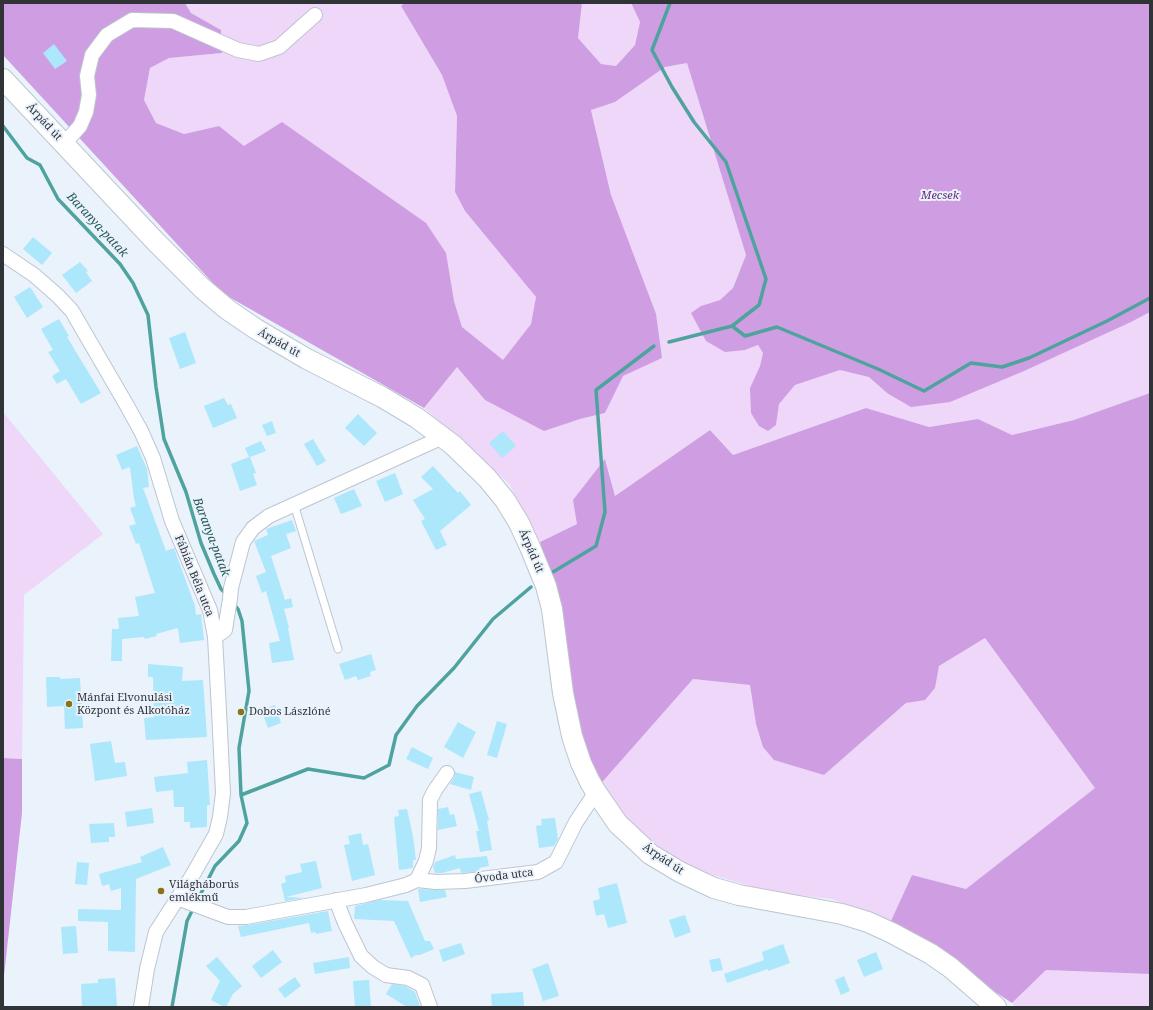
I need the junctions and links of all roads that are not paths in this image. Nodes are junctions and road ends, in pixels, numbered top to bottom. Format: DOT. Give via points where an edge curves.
graph roads {
  1 [pos="315,15"];
  2 [pos="3,79"];
  3 [pos="64,144"];
  4 [pos="3,254"];
  5 [pos="443,437"];
  6 [pos="294,504"];
  7 [pos="215,637"];
  8 [pos="338,649"];
  9 [pos="447,773"];
  10 [pos="596,792"];
  11 [pos="417,880"];
  12 [pos="182,899"];
  13 [pos="336,900"];
  14 [pos="982,1000"];
  15 [pos="141,1007"];
  16 [pos="430,1007"];
  17 [pos="996,1007"];
  1 -- 3 [label="street" via="279,47 259,54 238,50 173,21 132,20 108,35 92,55 87,76 89,95 86,112 80,126"];
  2 -- 3 [label="main road, Árpád út"];
  3 -- 5 [label="main road, Árpád út" via="156,242 228,310 307,359 412,414"];
  4 -- 7 [label="street, Fábián Béla utca" via="34,275 72,312 141,431 153,458 172,521 210,610"];
  5 -- 6 [label="street"];
  5 -- 10 [label="main road, Árpád út" via="474,464 505,500 530,546 552,609 563,694 572,736 581,763"];
  6 -- 7 [label="street" via="269,516 253,528 243,542 231,588 224,630"];
  6 -- 8 [label="lane"];
  7 -- 12 [label="street, Fábián Béla utca" via="223,793 220,817 216,834"];
  9 -- 11 [label="street" via="430,800 429,848"];
  10 -- 11 [label="street, Óvoda utca" via="576,822 556,862 538,872 465,881"];
  10 -- 14 [label="main road, Árpád út" via="618,824 650,854 680,872 714,888 739,895 834,912 868,922 931,954 951,968"];
  11 -- 13 [label="street, Óvoda utca" via="366,895"];
  12 -- 13 [label="street, Óvoda utca" via="228,917 246,917"];
  12 -- 15 [label="street, Fábián Béla utca" via="156,932"];
  13 -- 16 [label="street" via="361,956 386,975 408,978 422,986"];
  14 -- 17 [label="main road, Árpád út"];
}
